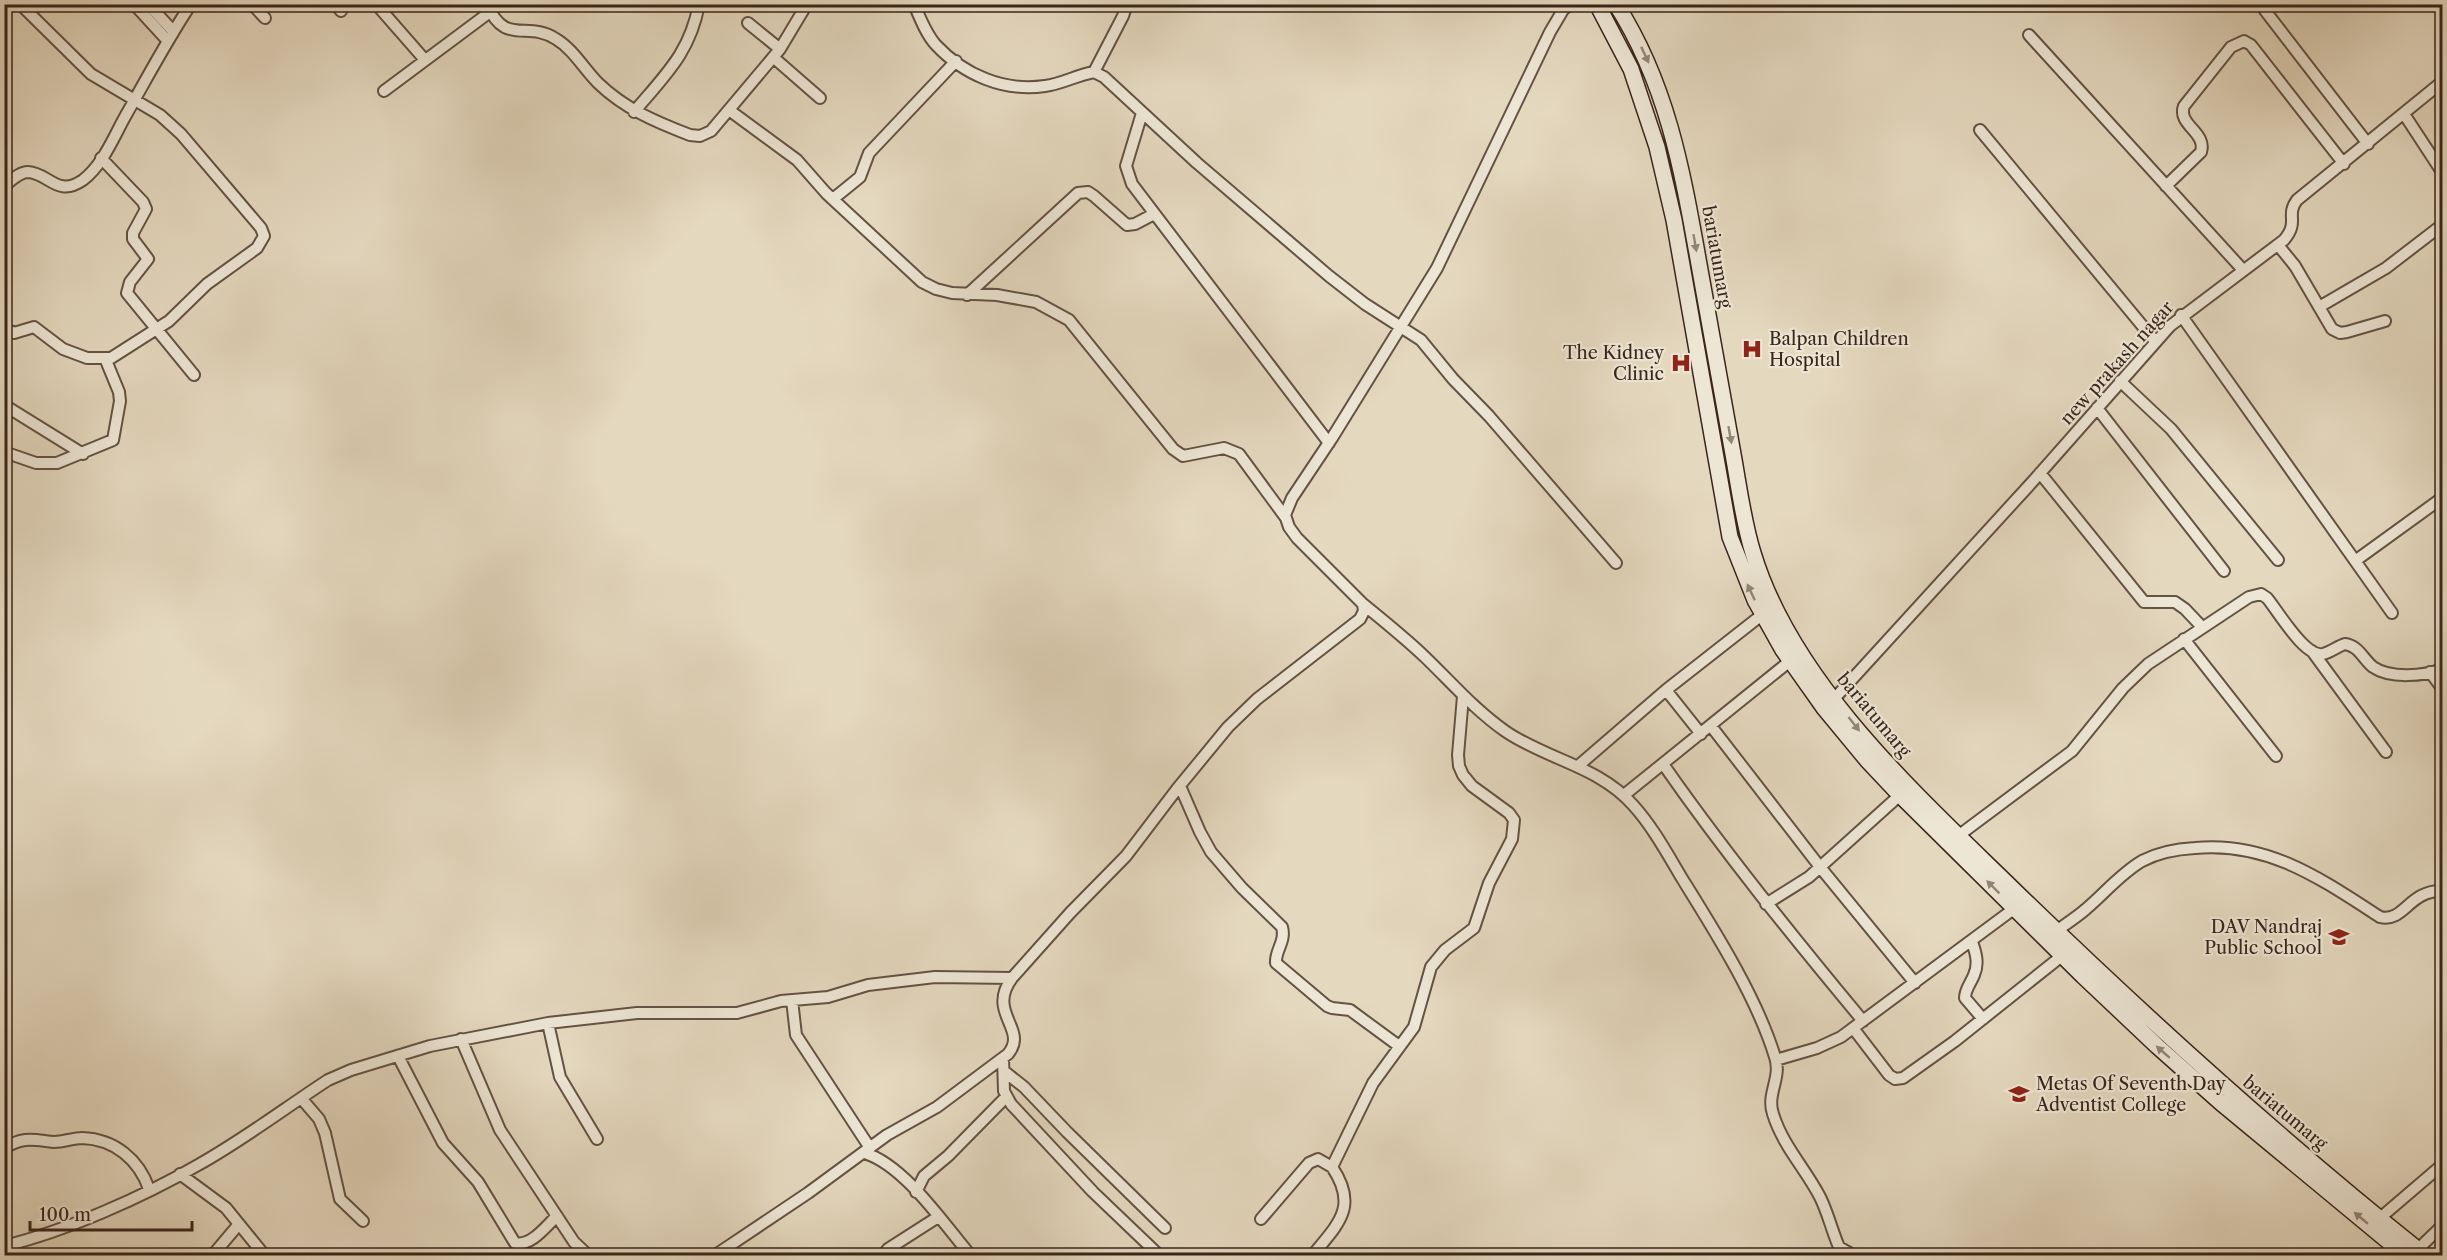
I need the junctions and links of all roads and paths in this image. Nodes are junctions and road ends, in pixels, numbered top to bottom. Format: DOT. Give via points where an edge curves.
graph roads {
  1 [pos="20,4"];
  2 [pos="134,4"];
  3 [pos="148,4"];
  4 [pos="190,4"];
  5 [pos="252,4"];
  6 [pos="376,4"];
  7 [pos="699,4"];
  8 [pos="807,4"];
  9 [pos="914,4"];
  10 [pos="1127,4"];
  11 [pos="1570,4"];
  12 [pos="1597,4"];
  13 [pos="1616,4"];
  14 [pos="2260,4"];
  15 [pos="488,8"];
  16 [pos="265,18"];
  17 [pos="748,23"];
  18 [pos="2029,34"];
  19 [pos="170,35"];
  20 [pos="776,53"];
  21 [pos="425,60"];
  22 [pos="957,61"];
  23 [pos="1094,72"];
  24 [pos="2442,82"];
  25 [pos="384,90"];
  26 [pos="820,98"];
  27 [pos="135,99"];
  28 [pos="729,110"];
  29 [pos="634,112"];
  30 [pos="1142,112"];
  31 [pos="2404,114"];
  32 [pos="1980,130"];
  33 [pos="2368,144"];
  34 [pos="101,158"];
  35 [pos="2344,164"];
  36 [pos="2442,172"];
  37 [pos="4,186"];
  38 [pos="2166,186"];
  39 [pos="833,199"];
  40 [pos="1154,214"];
  41 [pos="2442,225"];
  42 [pos="2278,245"];
  43 [pos="2243,270"];
  44 [pos="967,295"];
  45 [pos="2319,307"];
  46 [pos="2181,315"];
  47 [pos="2385,321"];
  48 [pos="1401,327"];
  49 [pos="4,328"];
  50 [pos="157,330"];
  51 [pos="2155,341"];
  52 [pos="105,358"];
  53 [pos="194,375"];
  54 [pos="2120,381"];
  55 [pos="4,405"];
  56 [pos="2097,408"];
  57 [pos="1329,443"];
  58 [pos="4,452"];
  59 [pos="84,454"];
  60 [pos="2040,473"];
  61 [pos="2442,498"];
  62 [pos="1286,518"];
  63 [pos="2278,560"];
  64 [pos="2355,561"];
  65 [pos="1616,563"];
  66 [pos="2224,571"];
  67 [pos="1363,604"];
  68 [pos="2392,613"];
  69 [pos="1763,614"];
  70 [pos="2202,627"];
  71 [pos="2184,639"];
  72 [pos="2312,651"];
  73 [pos="1790,661"];
  74 [pos="2442,669"];
  75 [pos="2430,672"];
  76 [pos="2442,688"];
  77 [pos="1666,690"];
  78 [pos="1463,696"];
  79 [pos="1834,699"];
  80 [pos="1711,726"];
  81 [pos="1701,734"];
  82 [pos="2386,752"];
  83 [pos="2276,756"];
  84 [pos="1663,764"];
  85 [pos="1578,766"];
  86 [pos="1180,786"];
  87 [pos="1624,795"];
  88 [pos="1900,795"];
  89 [pos="1954,839"];
  90 [pos="1820,867"];
  91 [pos="2442,891"];
  92 [pos="1766,904"];
  93 [pos="2015,908"];
  94 [pos="2056,931"];
  95 [pos="1972,942"];
  96 [pos="2063,956"];
  97 [pos="1012,978"];
  98 [pos="1915,983"];
  99 [pos="792,1000"];
  100 [pos="1983,1019"];
  101 [pos="1863,1021"];
  102 [pos="548,1023"];
  103 [pos="1853,1028"];
  104 [pos="461,1039"];
  105 [pos="1399,1046"];
  106 [pos="398,1056"];
  107 [pos="1003,1058"];
  108 [pos="1776,1060"];
  109 [pos="1005,1072"];
  110 [pos="1006,1097"];
  111 [pos="301,1098"];
  112 [pos="597,1139"];
  113 [pos="4,1148"];
  114 [pos="868,1150"];
  115 [pos="2442,1165"];
  116 [pos="1332,1167"];
  117 [pos="180,1174"];
  118 [pos="149,1189"];
  119 [pos="916,1192"];
  120 [pos="557,1216"];
  121 [pos="938,1217"];
  122 [pos="2380,1218"];
  123 [pos="1261,1220"];
  124 [pos="363,1221"];
  125 [pos="239,1224"];
  126 [pos="2442,1226"];
  127 [pos="1165,1228"];
  128 [pos="4,1246"];
  129 [pos="2417,1253"];
  130 [pos="1846,1254"];
  131 [pos="212,1256"];
  132 [pos="265,1256"];
  133 [pos="589,1256"];
  134 [pos="714,1256"];
  135 [pos="882,1256"];
  136 [pos="971,1256"];
  137 [pos="1160,1256"];
  138 [pos="1312,1256"];
  139 [pos="1868,1256"];
  1 -- 27 [label="street" via="91,74"];
  2 -- 19 [label="street"];
  3 -- 19 [label="street"];
  4 -- 19 [label="street"];
  5 -- 16 [label="street"];
  6 -- 21 [label="street"];
  7 -- 29 [label="street" via="691,38 681,55"];
  8 -- 20 [label="street"];
  9 -- 22 [label="street" via="936,45"];
  10 -- 23 [label="street"];
  11 -- 48 [label="street" via="1550,32 1437,268"];
  69 -- 12 [label="main road, bariatumarg, one-way" via="1730,537 1674,220 1657,147 1631,69"];
  13 -- 79 [label="main road, bariatumarg, one-way" via="1644,52 1674,138 1753,554 1778,619"];
  14 -- 33 [label="street"];
  15 -- 21 [label="street"];
  15 -- 29 [label="street" via="506,29 543,33 556,39 609,93"];
  17 -- 20 [label="street"];
  18 -- 38 [label="street"];
  19 -- 27 [label="street"];
  20 -- 26 [label="street"];
  20 -- 28 [label="street"];
  21 -- 25 [label="street"];
  22 -- 23 [label="street" via="989,82 1004,86 1045,86"];
  22 -- 39 [label="street" via="869,153 860,177"];
  23 -- 30 [label="street"];
  24 -- 31 [label="street, new prakash nagar"];
  27 -- 34 [label="street"];
  27 -- 50 [label="street" via="181,134 264,236 257,248 207,284"];
  28 -- 29 [label="street" via="711,131 700,136"];
  28 -- 39 [label="street" via="797,160"];
  30 -- 40 [label="street" via="1126,166 1132,184"];
  30 -- 48 [label="street" via="1313,263"];
  31 -- 33 [label="street, new prakash nagar"];
  31 -- 36 [label="street"];
  32 -- 51 [label="street"];
  33 -- 35 [label="street, new prakash nagar"];
  34 -- 37 [label="street" via="84,179 73,185 62,186 28,172"];
  34 -- 50 [label="street" via="146,209 133,233 148,259 130,282 127,293"];
  35 -- 38 [label="street" via="2251,45 2244,42 2231,47 2184,106 2184,118 2203,145 2201,152"];
  35 -- 42 [label="street, new prakash nagar" via="2297,200 2292,207 2292,231"];
  38 -- 43 [label="street"];
  39 -- 44 [label="street" via="922,282"];
  40 -- 44 [label="street" via="1127,225 1088,192 1078,194"];
  40 -- 57 [label="street"];
  41 -- 45 [label="street" via="2386,268"];
  42 -- 43 [label="street, new prakash nagar"];
  42 -- 45 [label="street"];
  43 -- 46 [label="street, new prakash nagar"];
  44 -- 62 [label="street" via="997,295 1036,302 1069,320 1173,449 1183,456 1224,448 1239,454"];
  45 -- 47 [label="street" via="2327,323 2340,333"];
  46 -- 51 [label="street, new prakash nagar"];
  46 -- 64 [label="street"];
  48 -- 57 [label="street"];
  48 -- 65 [label="street" via="1421,340"];
  49 -- 52 [label="street" via="14,333 34,327 63,349 87,358"];
  50 -- 52 [label="street"];
  50 -- 53 [label="street"];
  51 -- 54 [label="street, new prakash nagar"];
  52 -- 59 [label="street" via="119,392 115,434 113,440"];
  54 -- 56 [label="street, new prakash nagar"];
  54 -- 63 [label="street" via="2170,429"];
  55 -- 59 [label="street"];
  56 -- 60 [label="street, new prakash nagar"];
  56 -- 66 [label="street"];
  57 -- 62 [label="street" via="1292,498"];
  58 -- 59 [label="street" via="48,464"];
  60 -- 70 [label="street" via="2144,602 2175,603"];
  60 -- 79 [label="street, new prakash nagar"];
  61 -- 64 [label="street"];
  62 -- 67 [label="street" via="1297,538"];
  64 -- 68 [label="street"];
  67 -- 78 [label="street" via="1393,627"];
  67 -- 86 [label="street" via="1364,610 1354,626 1257,699"];
  69 -- 73 [label="main road, bariatumarg"];
  69 -- 77 [label="street"];
  70 -- 71 [label="street"];
  70 -- 72 [label="street" via="2249,597 2261,594"];
  71 -- 83 [label="street"];
  71 -- 89 [label="street" via="2136,675 2072,751"];
  72 -- 75 [label="street" via="2326,654 2337,646 2351,645 2384,672"];
  72 -- 82 [label="street"];
  73 -- 80 [label="street"];
  73 -- 88 [label="main road, bariatumarg" via="1850,740"];
  74 -- 75 [label="street"];
  75 -- 76 [label="street"];
  77 -- 81 [label="street"];
  77 -- 85 [label="street"];
  78 -- 85 [label="street" via="1507,732"];
  78 -- 105 [label="street" via="1459,765 1472,786 1509,813 1514,829 1474,928 1445,950 1431,967 1418,1018"];
  79 -- 89 [label="main road, bariatumarg, one-way"];
  80 -- 81 [label="street"];
  80 -- 90 [label="street"];
  81 -- 84 [label="street"];
  84 -- 87 [label="street"];
  84 -- 92 [label="street"];
  85 -- 87 [label="street"];
  86 -- 97 [label="street" via="1126,856"];
  86 -- 105 [label="street" via="1211,852 1281,927 1281,947 1275,963 1327,1006 1350,1011"];
  87 -- 108 [label="street" via="1647,822 1713,929 1741,980"];
  88 -- 89 [label="main road, bariatumarg"];
  88 -- 90 [label="street"];
  93 -- 89 [label="main road, bariatumarg, one-way"];
  89 -- 94 [label="main road, bariatumarg"];
  90 -- 92 [label="street"];
  90 -- 98 [label="street"];
  91 -- 94 [label="street" via="2417,897 2394,918 2387,919 2319,877 2266,854 2220,847 2178,849 2141,862"];
  92 -- 101 [label="street"];
  93 -- 95 [label="street"];
  93 -- 96 [label="main road, bariatumarg"];
  94 -- 122 [label="main road, bariatumarg" via="2230,1093"];
  95 -- 98 [label="street"];
  95 -- 100 [label="street" via="1977,966 1965,998"];
  96 -- 100 [label="street"];
  129 -- 96 [label="main road, bariatumarg, one-way" via="2212,1095"];
  97 -- 99 [label="street" via="936,977"];
  97 -- 107 [label="street" via="1002,1007 1015,1039 1014,1047"];
  98 -- 101 [label="street"];
  99 -- 102 [label="street" via="737,1013 638,1013"];
  99 -- 114 [label="street" via="796,1035"];
  100 -- 103 [label="street" via="1903,1078 1889,1075"];
  101 -- 103 [label="street"];
  102 -- 104 [label="street"];
  102 -- 112 [label="street" via="560,1077"];
  103 -- 108 [label="street" via="1829,1044"];
  104 -- 106 [label="street"];
  104 -- 120 [label="street" via="500,1130"];
  105 -- 116 [label="street" via="1372,1083"];
  106 -- 111 [label="street" via="336,1076"];
  106 -- 120 [label="street" via="443,1143 478,1182 515,1243 528,1242"];
  107 -- 109 [label="street"];
  107 -- 114 [label="street" via="937,1107"];
  108 -- 130 [label="street" via="1778,1072 1770,1099 1773,1114 1788,1150 1819,1195 1839,1247"];
  109 -- 110 [label="street"];
  109 -- 127 [label="street"];
  110 -- 119 [label="street" via="924,1176"];
  110 -- 137 [label="street" via="1062,1160"];
  111 -- 117 [label="street"];
  111 -- 124 [label="street" via="325,1133 340,1199"];
  113 -- 118 [label="street" via="21,1139 94,1140 130,1156 144,1174"];
  114 -- 119 [label="street"];
  114 -- 134 [label="street"];
  115 -- 122 [label="street"];
  116 -- 123 [label="street" via="1318,1159 1309,1163"];
  116 -- 138 [label="street" via="1344,1188 1345,1211"];
  117 -- 118 [label="street"];
  117 -- 125 [label="street" via="218,1201"];
  118 -- 128 [label="street" via="79,1221"];
  119 -- 121 [label="street"];
  120 -- 133 [label="street"];
  121 -- 135 [label="street"];
  121 -- 136 [label="street"];
  122 -- 129 [label="main road, bariatumarg"];
  125 -- 131 [label="street"];
  125 -- 132 [label="street"];
  126 -- 129 [label="street"];
  130 -- 139 [label="street"];
}
